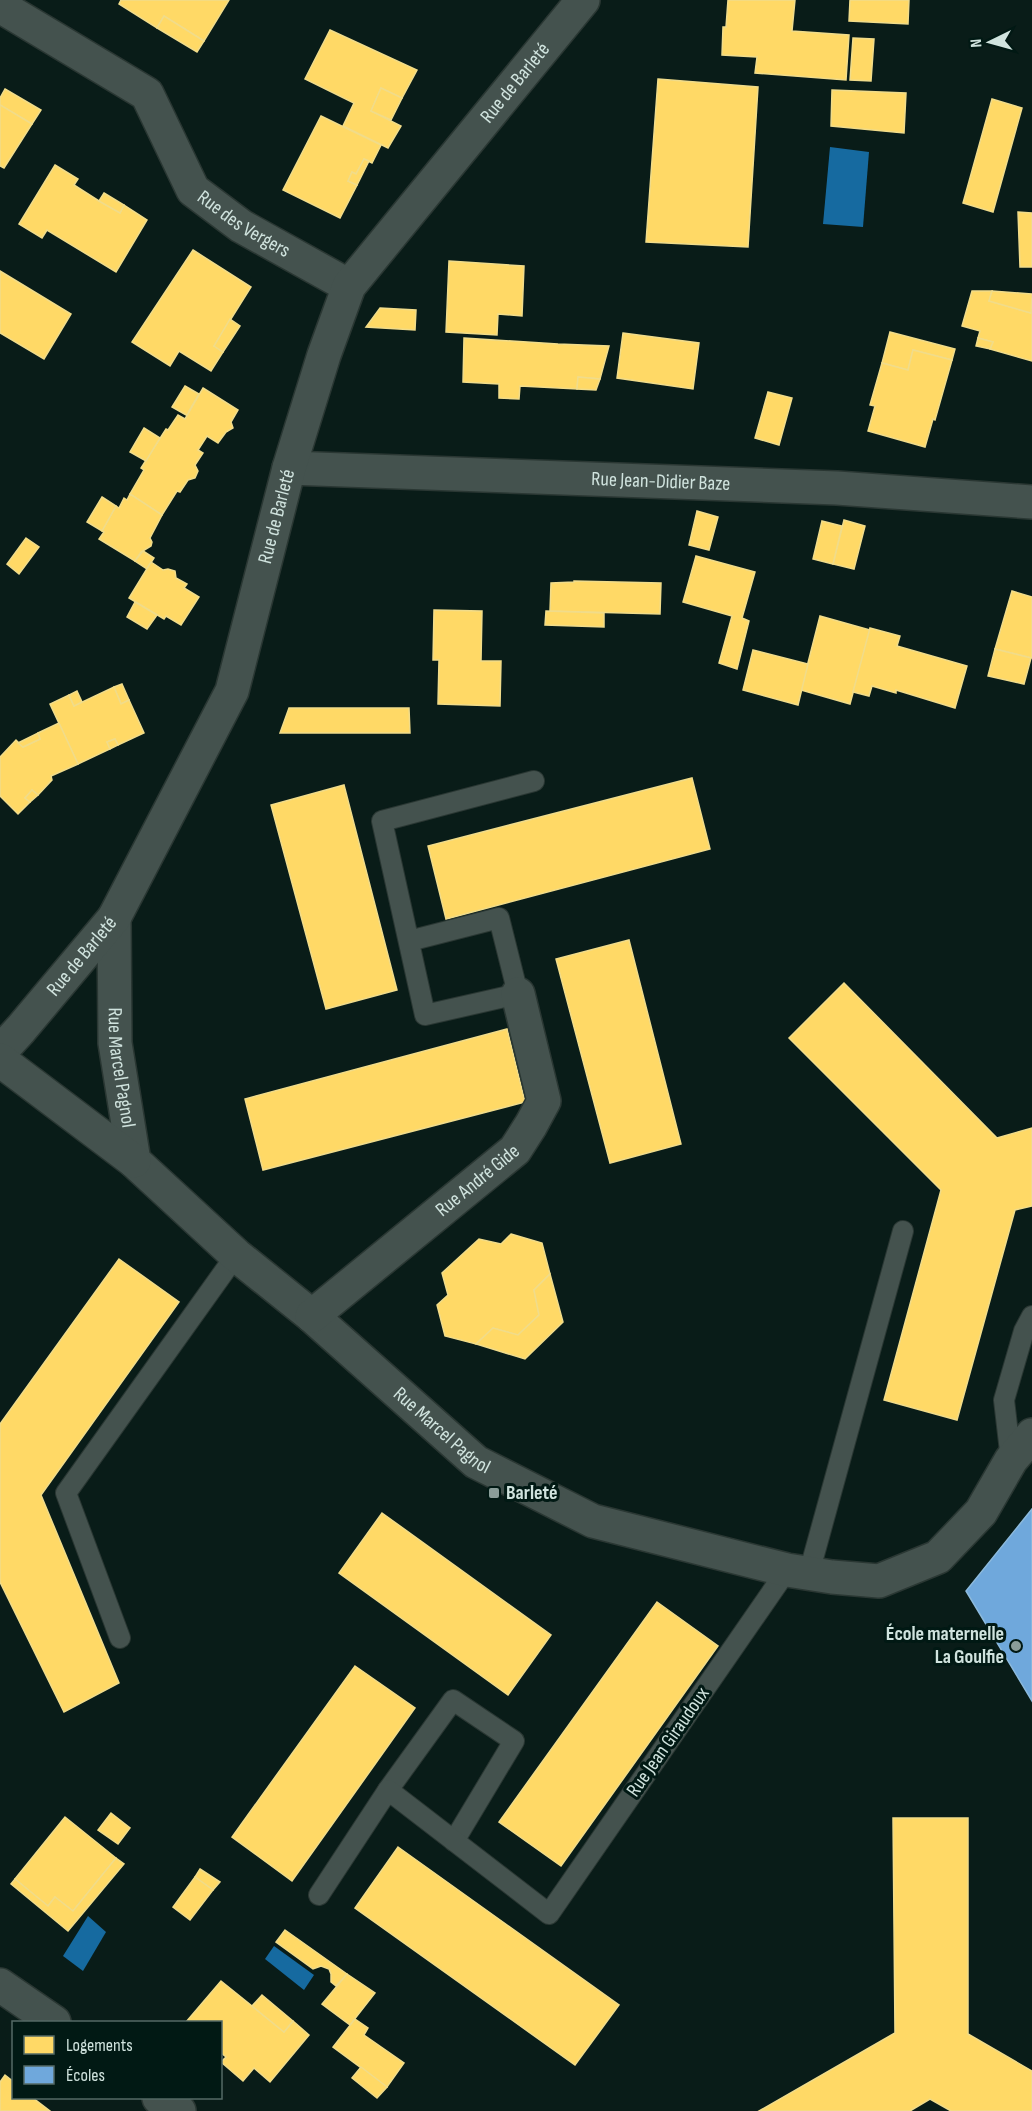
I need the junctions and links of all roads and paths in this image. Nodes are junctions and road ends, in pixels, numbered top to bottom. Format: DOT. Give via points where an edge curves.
graph roads {
  1 [pos="583,0"];
  2 [pos="0,6"];
  3 [pos="349,286"];
  4 [pos="289,468"];
  5 [pos="1032,502"];
  6 [pos="534,781"];
  7 [pos="114,918"];
  8 [pos="409,941"];
  9 [pos="518,994"];
  10 [pos="7,1030"];
  11 [pos="0,1060"];
  12 [pos="134,1161"];
  13 [pos="903,1231"];
  14 [pos="236,1255"];
  15 [pos="312,1316"];
  16 [pos="1032,1317"];
  17 [pos="1032,1435"];
  18 [pos="1011,1460"];
  19 [pos="798,1571"];
  20 [pos="120,1638"];
  21 [pos="388,1790"];
  22 [pos="454,1841"];
  23 [pos="319,1895"];
  24 [pos="0,1984"];
  25 [pos="53,2021"];
  26 [pos="162,2099"];
  27 [pos="178,2111"];
  1 -- 3 [label="street, Rue de Barleté"];
  2 -- 3 [label="street, Rue des Vergers" via="147,94 193,190 241,226"];
  3 -- 4 [label="street, Rue de Barleté"];
  4 -- 5 [label="street, Rue Jean-Didier Baze" via="837,488"];
  4 -- 7 [label="street, Rue de Barleté" via="232,691"];
  6 -- 8 [label="lane" via="382,821"];
  7 -- 10 [label="street, Rue de Barleté"];
  7 -- 12 [label="street, Rue Marcel Pagnol" via="115,1043"];
  8 -- 9 [label="lane" via="425,1015"];
  8 -- 9 [label="lane" via="499,918"];
  9 -- 15 [label="street, Rue André Gide" via="544,1101 531,1125 515,1150"];
  11 -- 12 [label="street"];
  12 -- 14 [label="street, Rue Marcel Pagnol"];
  13 -- 19 [label="lane, Rue Jean Giraudoux"];
  14 -- 15 [label="street, Rue Marcel Pagnol"];
  14 -- 20 [label="lane" via="66,1493"];
  15 -- 19 [label="street, Rue Marcel Pagnol" via="476,1462 593,1521"];
  16 -- 18 [label="lane" via="1024,1331 1004,1400"];
  17 -- 18 [label="street, Rue Marcel Pagnol"];
  18 -- 19 [label="street, Rue Marcel Pagnol" via="981,1512 938,1557 879,1581"];
  19 -- 22 [label="lane, Rue Jean Giraudoux" via="549,1914"];
  21 -- 22 [label="lane"];
  21 -- 22 [label="lane" via="453,1700 514,1741"];
  21 -- 23 [label="lane"];
  24 -- 25 [label="street"];
  26 -- 27 [label="street"];
}
